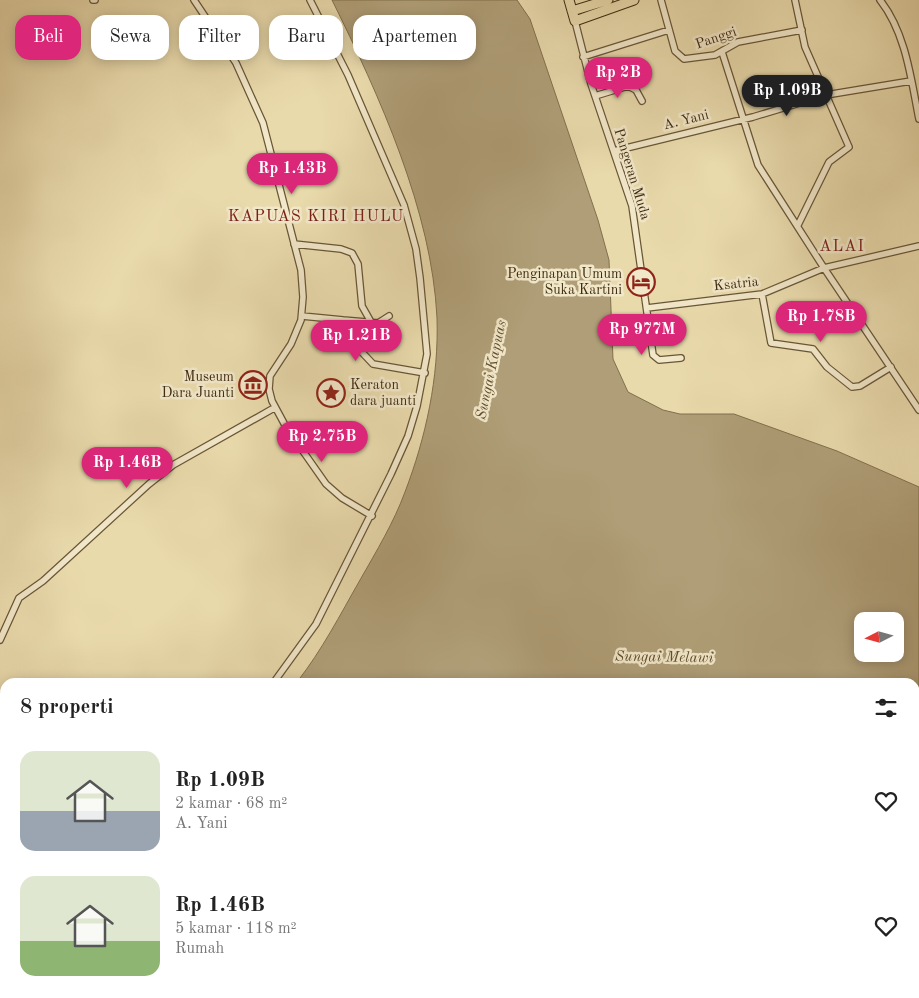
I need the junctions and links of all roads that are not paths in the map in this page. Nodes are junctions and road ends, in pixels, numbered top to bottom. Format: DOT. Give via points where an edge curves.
graph roads {
  1 [pos="194,0"];
  2 [pos="310,0"];
  3 [pos="569,0"];
  4 [pos="608,0"];
  5 [pos="634,0"];
  6 [pos="661,0"];
  7 [pos="795,0"];
  8 [pos="880,0"];
  9 [pos="572,11"];
  10 [pos="575,21"];
  11 [pos="669,30"];
  12 [pos="802,30"];
  13 [pos="722,52"];
  14 [pos="583,57"];
  15 [pos="914,84"];
  16 [pos="826,95"];
  17 [pos="595,96"];
  18 [pos="642,101"];
  19 [pos="742,119"];
  20 [pos="919,119"];
  21 [pos="614,151"];
  22 [pos="798,225"];
  23 [pos="294,244"];
  24 [pos="919,246"];
  25 [pos="824,268"];
  26 [pos="762,294"];
  27 [pos="647,308"];
  28 [pos="302,316"];
  29 [pos="389,316"];
  30 [pos="342,320"];
  31 [pos="371,322"];
  32 [pos="681,358"];
  33 [pos="891,368"];
  34 [pos="425,373"];
  35 [pos="274,408"];
  36 [pos="919,410"];
  37 [pos="372,516"];
  38 [pos="0,640"];
  39 [pos="278,678"];
  1 -- 23 [label="street" via="236,63 254,101 269,143"];
  2 -- 34 [label="street" via="369,121 410,222 423,302 427,354"];
  3 -- 9 [label="main road"];
  4 -- 9 [label="main road"];
  5 -- 10 [label="main road"];
  6 -- 11 [label="street"];
  7 -- 12 [label="street"];
  8 -- 15 [label="street" via="895,24"];
  9 -- 10 [label="main road"];
  10 -- 14 [label="street, Pangeran Muda"];
  11 -- 13 [label="street, Panggi" via="677,55 684,59"];
  11 -- 14 [label="street"];
  12 -- 13 [label="street, Panggi" via="738,42"];
  12 -- 16 [label="street" via="805,47"];
  13 -- 19 [label="street"];
  14 -- 17 [label="street, Pangeran Muda"];
  15 -- 16 [label="street, A. Yani"];
  15 -- 20 [label="street"];
  16 -- 19 [label="street, A. Yani"];
  16 -- 22 [label="street" via="849,147 829,162"];
  17 -- 18 [label="street" via="632,87"];
  17 -- 21 [label="street, Pangeran Muda"];
  19 -- 21 [label="street, A. Yani"];
  19 -- 22 [label="street" via="758,164"];
  21 -- 27 [label="street, Pangeran Muda" via="632,206"];
  22 -- 25 [label="street"];
  23 -- 28 [label="street" via="303,285"];
  23 -- 31 [label="street" via="352,253 358,264 362,306"];
  24 -- 25 [label="street, Ksatria"];
  25 -- 26 [label="street, Ksatria"];
  25 -- 33 [label="street"];
  26 -- 27 [label="street, Ksatria"];
  26 -- 33 [label="street" via="771,343 812,349 852,388"];
  27 -- 32 [label="street, Pangeran Muda" via="655,359"];
  28 -- 30 [label="street"];
  28 -- 35 [label="street" via="291,344 270,376 269,390"];
  29 -- 31 [label="street" via="381,322"];
  30 -- 31 [label="street"];
  30 -- 34 [label="street" via="357,347 373,364"];
  33 -- 36 [label="street"];
  34 -- 37 [label="street" via="408,436"];
  35 -- 37 [label="street" via="326,484"];
  35 -- 38 [label="street" via="167,469 128,502 43,581 24,594 13,608"];
  37 -- 39 [label="street" via="316,624"];
}
